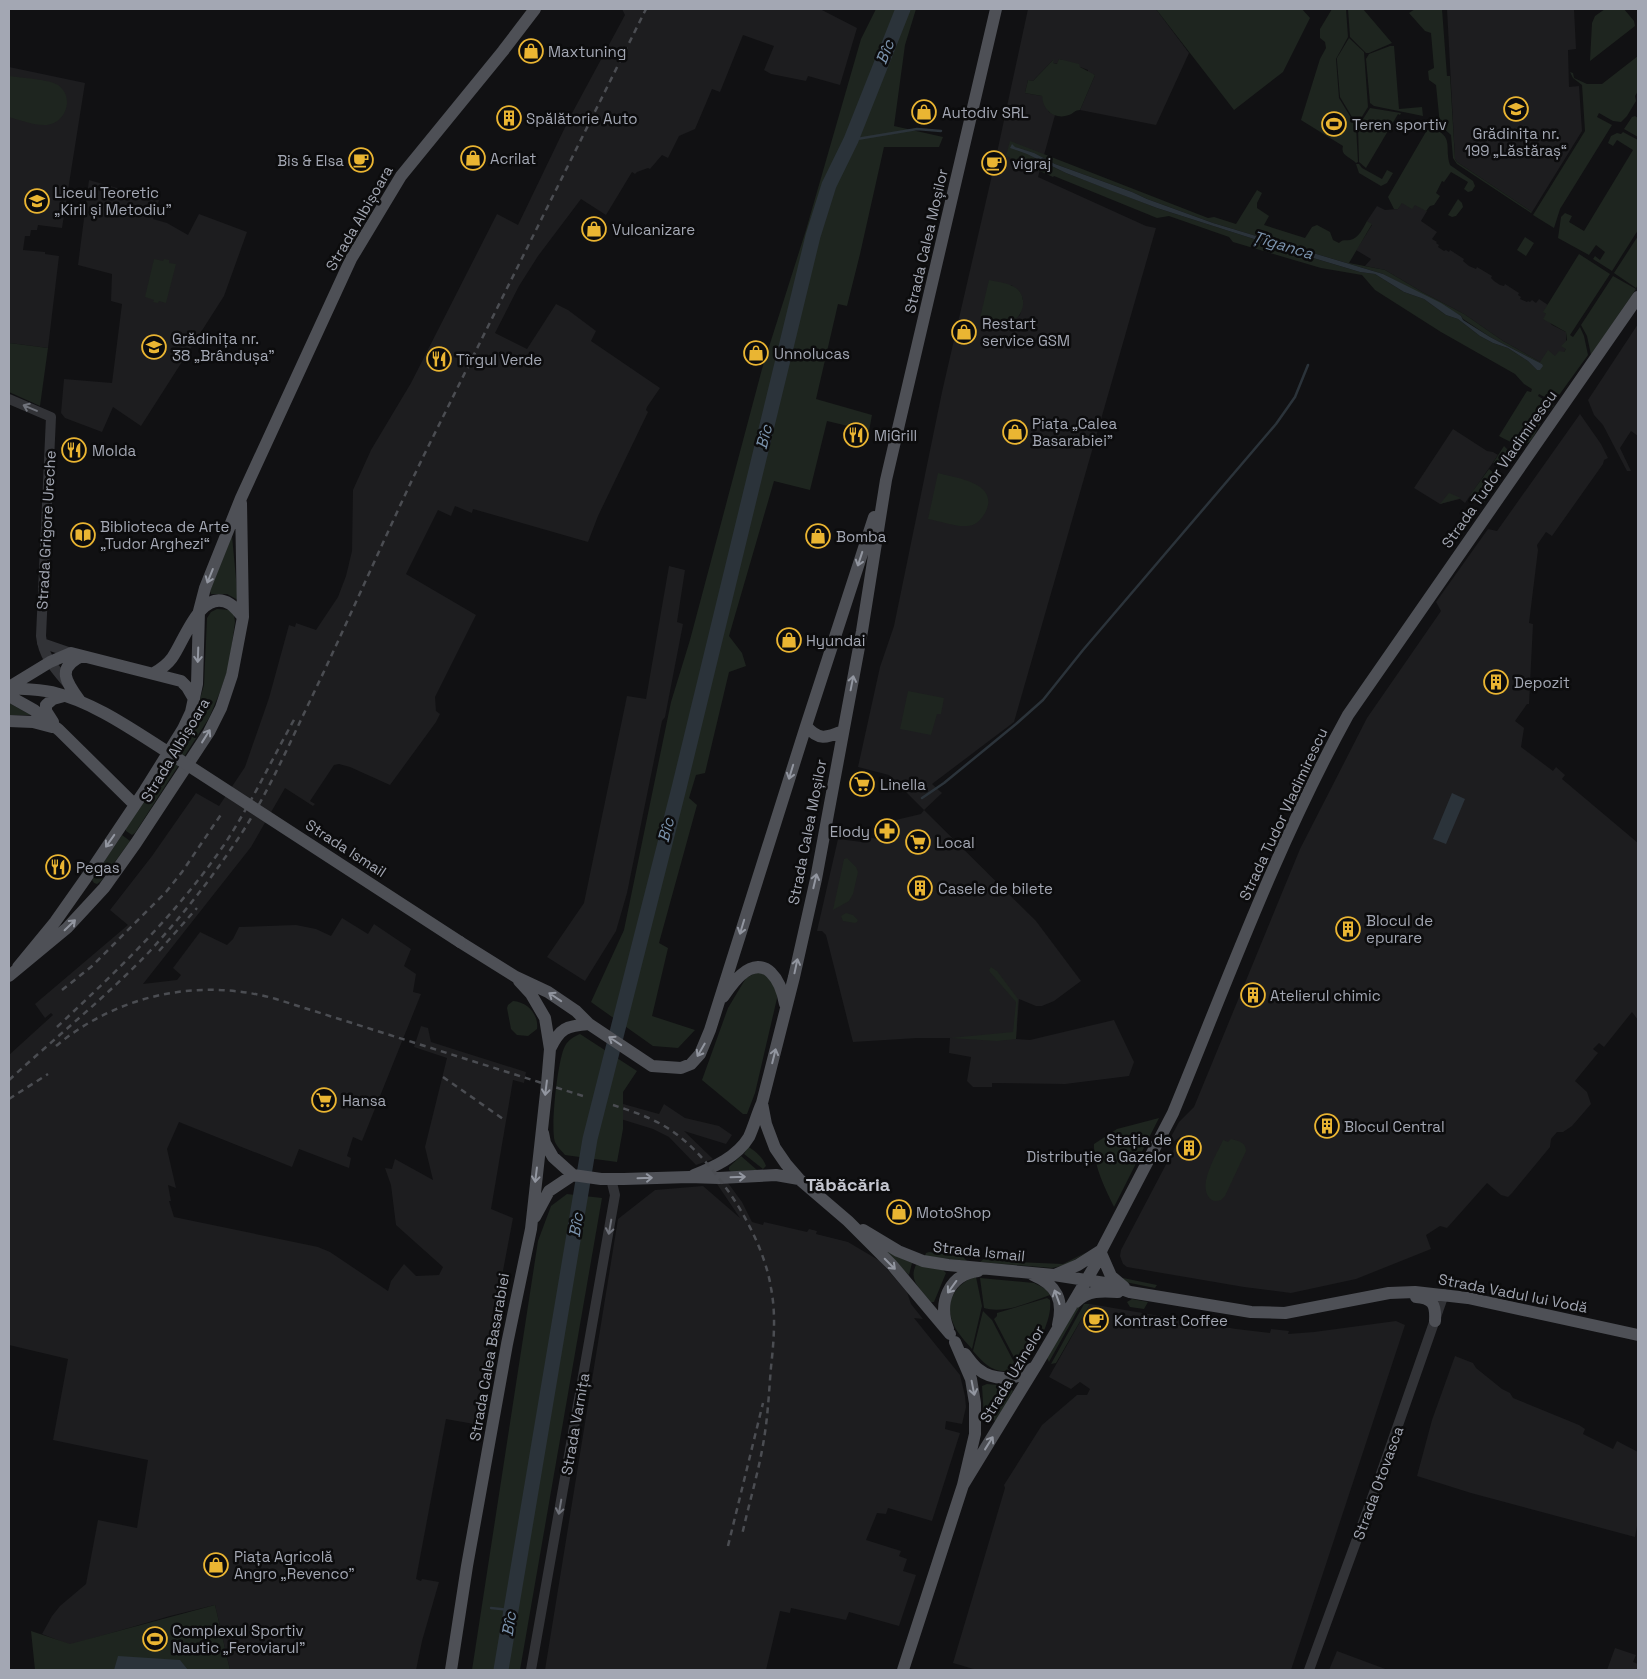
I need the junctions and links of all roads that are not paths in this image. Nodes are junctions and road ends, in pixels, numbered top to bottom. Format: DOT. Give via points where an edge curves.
graph roads {
  1 [pos="535,9"];
  2 [pos="996,9"];
  3 [pos="1638,297"];
  4 [pos="9,399"];
  5 [pos="886,480"];
  6 [pos="241,498"];
  7 [pos="199,611"];
  8 [pos="243,618"];
  9 [pos="42,643"];
  10 [pos="76,654"];
  11 [pos="50,662"];
  12 [pos="154,673"];
  13 [pos="9,688"];
  14 [pos="66,690"];
  15 [pos="9,696"];
  16 [pos="194,699"];
  17 [pos="9,721"];
  18 [pos="806,726"];
  19 [pos="59,730"];
  20 [pos="843,731"];
  21 [pos="135,805"];
  22 [pos="86,878"];
  23 [pos="104,888"];
  24 [pos="14,971"];
  25 [pos="516,977"];
  26 [pos="717,1004"];
  27 [pos="786,1006"];
  28 [pos="589,1024"];
  29 [pos="550,1049"];
  30 [pos="652,1066"];
  31 [pos="762,1103"];
  32 [pos="541,1127"];
  33 [pos="574,1175"];
  34 [pos="689,1177"];
  35 [pos="606,1179"];
  36 [pos="799,1179"];
  37 [pos="848,1221"];
  38 [pos="531,1229"];
  39 [pos="1100,1252"];
  40 [pos="994,1270"];
  41 [pos="1027,1272"];
  42 [pos="1054,1275"];
  43 [pos="1086,1280"];
  44 [pos="1133,1292"];
  45 [pos="1444,1294"];
  46 [pos="1329,1305"];
  47 [pos="1067,1314"];
  48 [pos="1435,1321"];
  49 [pos="1054,1336"];
  50 [pos="1638,1336"];
  51 [pos="952,1338"];
  52 [pos="1037,1364"];
  53 [pos="963,1485"];
  54 [pos="451,1670"];
  55 [pos="531,1670"];
  56 [pos="903,1670"];
  57 [pos="1310,1670"];
  1 -- 6 [label="main road, Strada Albișoara" via="401,176 351,259"];
  2 -- 5 [label="main road, Strada Calea Moșilor"];
  3 -- 39 [label="main road, Strada Tudor Vladimirescu" via="1348,715 1320,764 1173,1113"];
  9 -- 4 [label="street, Strada Grigore Ureche, one-way" via="51,417"];
  5 -- 18 [label="main road, Strada Calea Moșilor, one-way"];
  20 -- 5 [label="main road, Strada Calea Moșilor, one-way"];
  6 -- 7 [label="main road, Strada Albișoara, one-way"];
  6 -- 8 [label="main road, Strada Albișoara"];
  7 -- 8 [label="main road" via="211,602 224,601"];
  7 -- 12 [label="main road" via="173,657"];
  7 -- 16 [label="main road, Strada Albișoara, one-way"];
  23 -- 8 [label="main road, Strada Albișoara, one-way" via="215,721 227,694"];
  9 -- 10 [label="street"];
  9 -- 11 [label="street, Strada Grigore Ureche"];
  10 -- 11 [label="main road"];
  10 -- 12 [label="main road"];
  10 -- 14 [label="main road" via="67,667"];
  11 -- 13 [label="main road"];
  11 -- 14 [label="street, Strada Grigore Ureche"];
  12 -- 16 [label="main road" via="181,681"];
  13 -- 14 [label="main road"];
  14 -- 19 [label="main road" via="49,701 46,708"];
  14 -- 25 [label="main road, Strada Ismail, bridge"];
  15 -- 19 [label="main road"];
  16 -- 21 [label="main road, Strada Albișoara" via="183,729"];
  17 -- 19 [label="main road" via="33,722"];
  18 -- 20 [label="main road" via="824,737"];
  18 -- 26 [label="main road, Strada Calea Moșilor, one-way"];
  19 -- 21 [label="main road"];
  27 -- 20 [label="main road, Strada Calea Moșilor, one-way" via="816,879"];
  21 -- 22 [label="main road, Strada Albișoara, one-way"];
  22 -- 23 [label="main road" via="92,888"];
  22 -- 24 [label="main road, Strada Albișoara"];
  24 -- 23 [label="main road, Strada Albișoara, one-way" via="67,928"];
  28 -- 25 [label="main road, Strada Ismail, one-way" via="548,992"];
  25 -- 29 [label="main road, Strada Calea Basarabiei" via="545,1018"];
  26 -- 27 [label="main road" via="739,976 747,970 762,968 778,980"];
  26 -- 30 [label="main road, Strada Calea Moșilor, one-way" via="705,1044 690,1064 681,1068"];
  31 -- 27 [label="main road, Strada Calea Moșilor, one-way"];
  28 -- 29 [label="main road, Strada Calea Basarabiei" via="566,1028"];
  30 -- 28 [label="main road, Strada Ismail, one-way"];
  29 -- 32 [label="main road, Strada Calea Basarabiei, one-way"];
  31 -- 34 [label="main road" via="749,1136 737,1151 723,1162"];
  31 -- 36 [label="main road, Strada Calea Moșilor" via="775,1148"];
  32 -- 33 [label="main road" via="553,1157"];
  32 -- 38 [label="main road, Strada Calea Basarabiei, one-way"];
  33 -- 35 [label="main road"];
  33 -- 38 [label="main road" via="548,1191"];
  35 -- 34 [label="main road, one-way"];
  34 -- 36 [label="main road, one-way" via="776,1175"];
  35 -- 55 [label="street, Strada Varnița, one-way" via="615,1195"];
  36 -- 37 [label="main road, Strada Ismail"];
  37 -- 40 [label="main road, Strada Ismail" via="915,1259"];
  37 -- 51 [label="main road, Strada Ismail, one-way" via="892,1265"];
  38 -- 54 [label="main road, Strada Calea Basarabiei" via="507,1344"];
  39 -- 42 [label="main road" via="1078,1266"];
  39 -- 43 [label="main road, Strada Tudor Vladimirescu"];
  39 -- 44 [label="main road" via="1111,1276"];
  40 -- 41 [label="main road, Strada Ismail"];
  40 -- 51 [label="main road, one-way" via="969,1272 954,1283 946,1295 944,1319"];
  41 -- 42 [label="main road, Strada Ismail"];
  49 -- 41 [label="main road, one-way" via="1060,1316 1056,1292 1045,1280"];
  42 -- 43 [label="main road, Strada Ismail"];
  43 -- 44 [label="main road, Strada Vadul lui Vodă"];
  43 -- 47 [label="main road, Strada Uzinelor"];
  44 -- 46 [label="main road, Strada Vadul lui Vodă" via="1251,1312 1285,1313"];
  44 -- 47 [label="main road" via="1093,1292 1078,1300"];
  45 -- 46 [label="main road, Strada Vadul lui Vodă" via="1402,1292"];
  45 -- 48 [label="street, Strada Otovasca"];
  45 -- 50 [label="main road, Strada Vadul lui Vodă"];
  46 -- 48 [label="main road" via="1423,1298 1435,1307"];
  47 -- 49 [label="main road, Strada Uzinelor"];
  48 -- 57 [label="street, Strada Otovasca"];
  49 -- 52 [label="main road, Strada Uzinelor"];
  51 -- 52 [label="main road" via="977,1368 992,1376 1011,1378 1022,1375"];
  51 -- 53 [label="main road, Strada Uzinelor, one-way" via="971,1379 976,1411 975,1434"];
  53 -- 52 [label="main road, Strada Uzinelor, one-way"];
  53 -- 56 [label="main road, Strada Uzinelor"];
}
